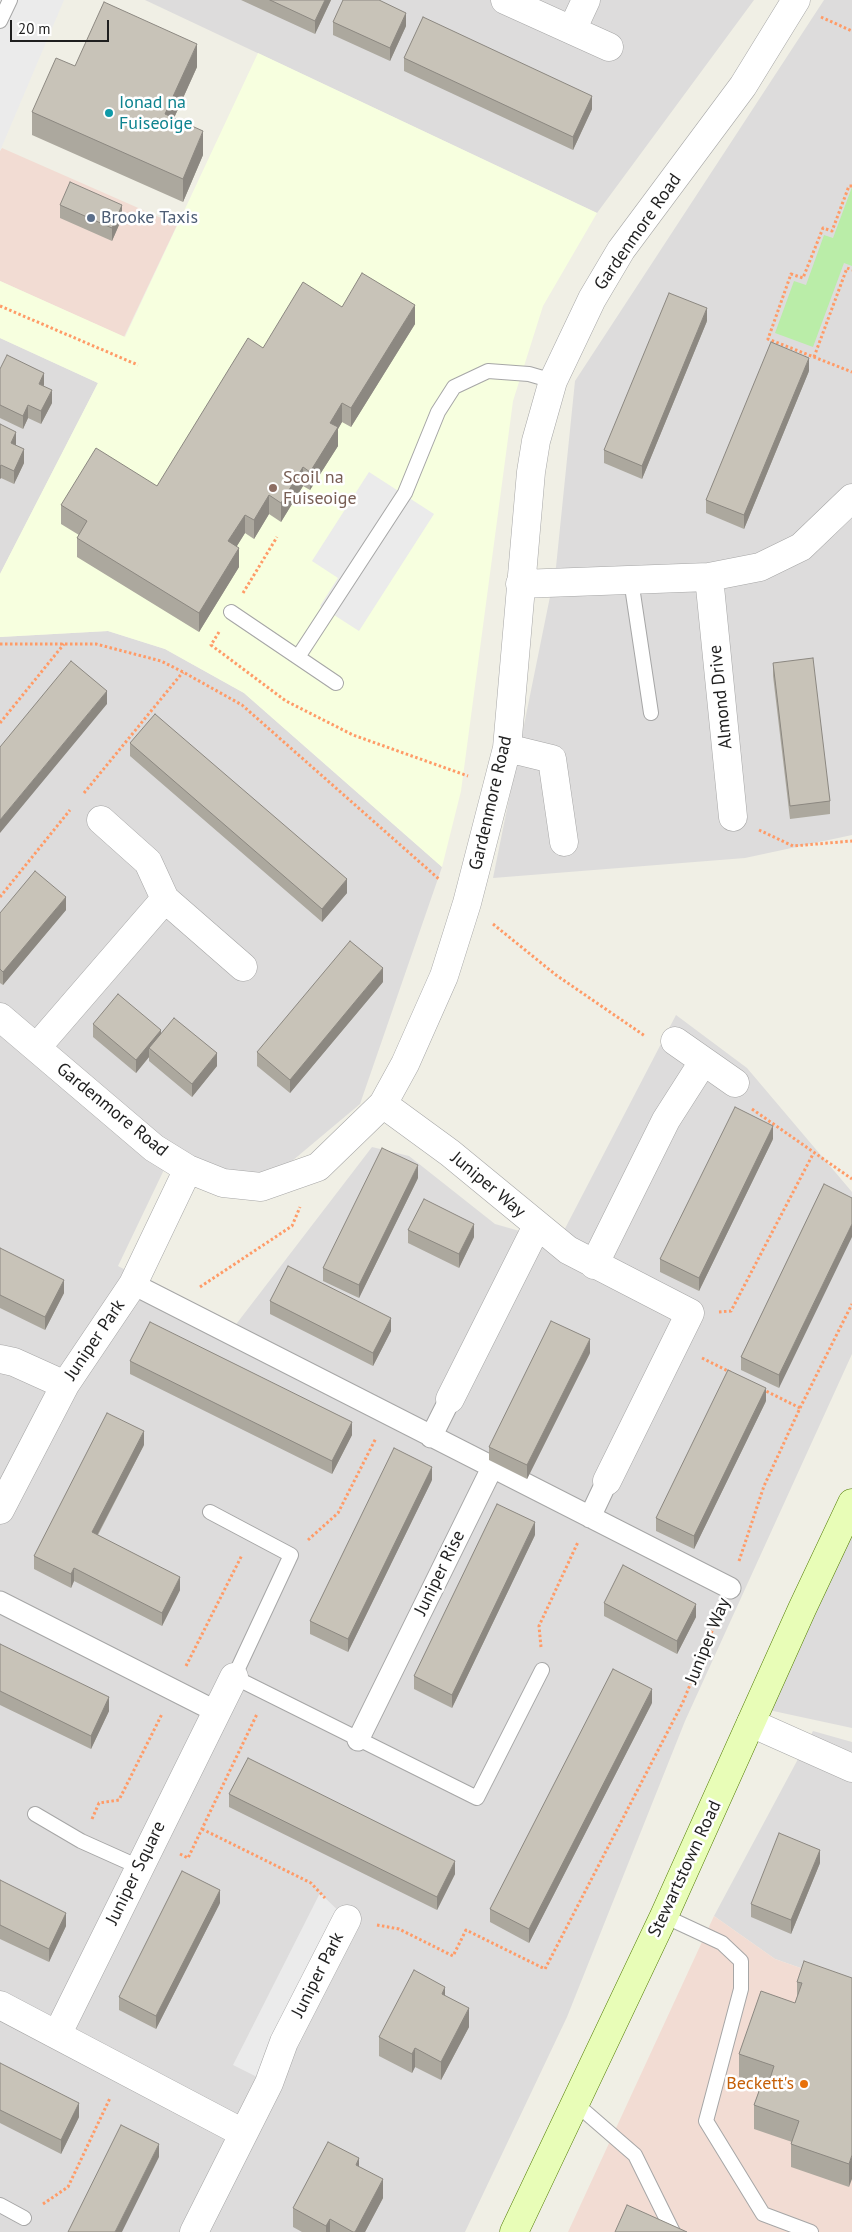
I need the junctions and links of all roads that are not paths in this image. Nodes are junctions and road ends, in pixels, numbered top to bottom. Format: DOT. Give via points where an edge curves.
graph roads {
  1 [pos="10,0"];
  2 [pos="505,0"];
  3 [pos="586,0"];
  4 [pos="796,0"];
  5 [pos="0,21"];
  6 [pos="572,30"];
  7 [pos="609,47"];
  8 [pos="553,381"];
  9 [pos="852,498"];
  10 [pos="708,578"];
  11 [pos="632,580"];
  12 [pos="520,584"];
  13 [pos="231,612"];
  14 [pos="298,657"];
  15 [pos="336,683"];
  16 [pos="651,712"];
  17 [pos="507,748"];
  18 [pos="733,817"];
  19 [pos="101,820"];
  20 [pos="564,842"];
  21 [pos="165,899"];
  22 [pos="243,967"];
  23 [pos="0,1017"];
  24 [pos="675,1041"];
  25 [pos="36,1047"];
  26 [pos="703,1062"];
  27 [pos="735,1083"];
  28 [pos="383,1104"];
  29 [pos="188,1169"];
  30 [pos="538,1226"];
  31 [pos="594,1265"];
  32 [pos="133,1284"];
  33 [pos="0,1359"];
  34 [pos="65,1385"];
  35 [pos="450,1400"];
  36 [pos="431,1437"];
  37 [pos="492,1468"];
  38 [pos="607,1481"];
  39 [pos="852,1503"];
  40 [pos="0,1510"];
  41 [pos="210,1512"];
  42 [pos="590,1517"];
  43 [pos="730,1588"];
  44 [pos="0,1602"];
  45 [pos="542,1670"];
  46 [pos="234,1677"];
  47 [pos="218,1712"];
  48 [pos="751,1723"];
  49 [pos="358,1740"];
  50 [pos="852,1768"];
  51 [pos="36,1814"];
  52 [pos="139,1867"];
  53 [pos="664,1916"];
  54 [pos="347,1918"];
  55 [pos="0,2005"];
  56 [pos="57,2035"];
  57 [pos="575,2103"];
  58 [pos="243,2133"];
  59 [pos="0,2205"];
  60 [pos="24,2218"];
  61 [pos="194,2232"];
  62 [pos="514,2232"];
  63 [pos="673,2232"];
  64 [pos="811,2232"];
  1 -- 5 [label="lane"];
  2 -- 6 [label="street"];
  3 -- 6 [label="street"];
  4 -- 8 [label="street, Gardenmore Road" via="743,86 621,250 592,299"];
  6 -- 7 [label="street"];
  8 -- 12 [label="street, Gardenmore Road" via="531,472"];
  8 -- 14 [label="lane" via="529,374 488,371 454,387 438,412 405,493"];
  9 -- 10 [label="street" via="801,547 760,567"];
  10 -- 11 [label="street"];
  10 -- 18 [label="street, Almond Drive"];
  11 -- 12 [label="street"];
  11 -- 16 [label="lane"];
  12 -- 17 [label="street, Gardenmore Road"];
  13 -- 14 [label="lane"];
  14 -- 15 [label="lane"];
  17 -- 20 [label="street" via="552,759"];
  17 -- 28 [label="street, Gardenmore Road" via="467,903 444,976 405,1064"];
  19 -- 21 [label="street" via="148,862"];
  21 -- 22 [label="street"];
  21 -- 25 [label="street"];
  23 -- 25 [label="street, Gardenmore Road"];
  24 -- 26 [label="street"];
  25 -- 29 [label="street, Gardenmore Road" via="154,1148"];
  26 -- 27 [label="street"];
  26 -- 31 [label="street" via="666,1120"];
  28 -- 29 [label="street, Gardenmore Road" via="318,1167 261,1187 222,1183"];
  28 -- 30 [label="street, Juniper Way" via="450,1153"];
  29 -- 32 [label="street, Juniper Park"];
  30 -- 31 [label="street, Juniper Way" via="568,1250"];
  30 -- 35 [label="street"];
  31 -- 38 [label="street, Juniper Way" via="690,1313"];
  32 -- 34 [label="street, Juniper Park"];
  32 -- 36 [label="street"];
  33 -- 34 [label="street"];
  34 -- 40 [label="street, Juniper Park"];
  35 -- 36 [label="street"];
  36 -- 37 [label="street"];
  37 -- 42 [label="street"];
  37 -- 49 [label="street, Juniper Rise"];
  38 -- 42 [label="street"];
  39 -- 48 [label="main road, Stewartstown Road"];
  41 -- 46 [label="lane" via="291,1555"];
  42 -- 43 [label="street"];
  44 -- 47 [label="street"];
  45 -- 49 [label="lane" via="477,1798"];
  46 -- 47 [label="street, Juniper Square"];
  46 -- 49 [label="lane"];
  47 -- 52 [label="street, Juniper Square"];
  48 -- 50 [label="street"];
  48 -- 53 [label="main road, Stewartstown Road"];
  51 -- 52 [label="lane" via="81,1842"];
  52 -- 56 [label="street, Juniper Square"];
  53 -- 57 [label="main road, Stewartstown Road"];
  53 -- 64 [label="lane" via="722,1943 741,1962 741,1989 706,2121 763,2214"];
  54 -- 58 [label="street, Juniper Park" via="284,2042 269,2083"];
  55 -- 56 [label="street"];
  56 -- 58 [label="street"];
  57 -- 62 [label="main road, Stewartstown Road"];
  57 -- 63 [label="lane" via="635,2155"];
  58 -- 61 [label="street, Juniper Park"];
  59 -- 60 [label="lane"];
}
